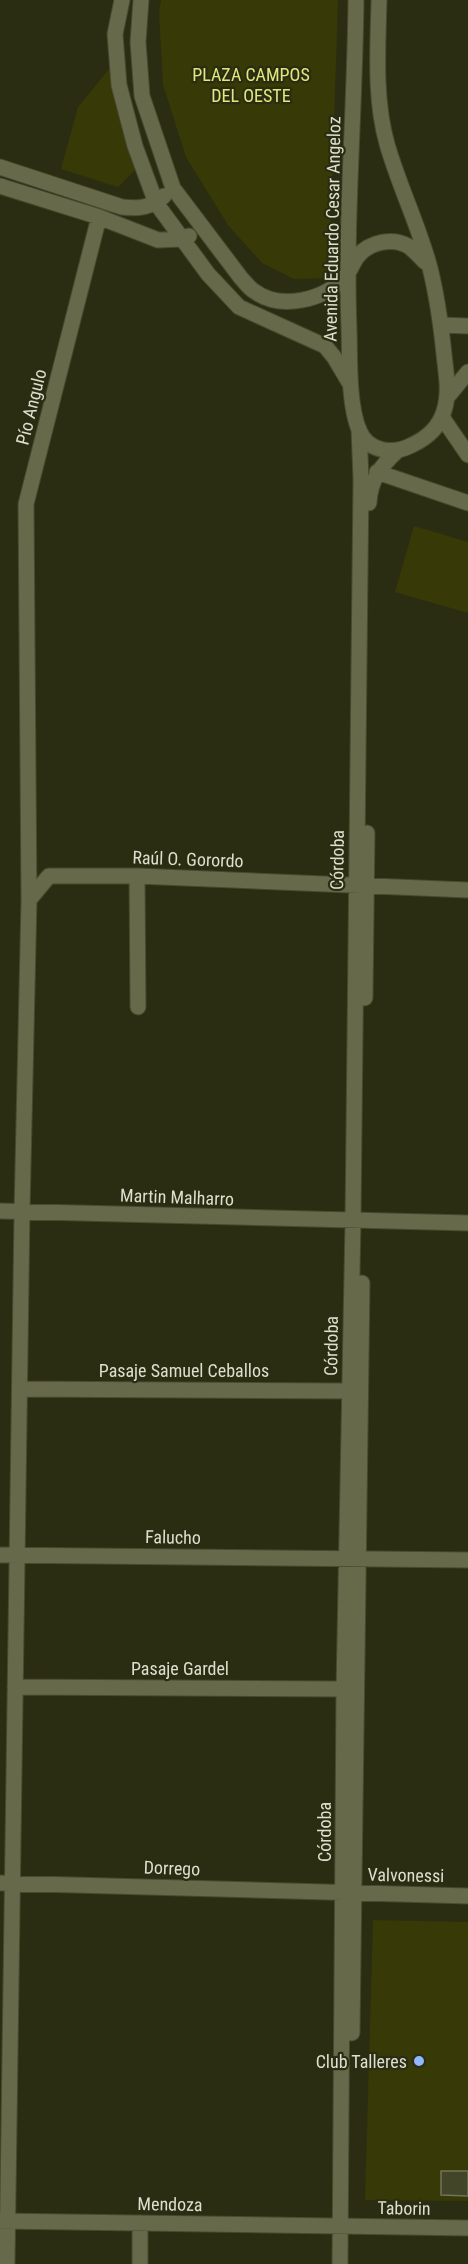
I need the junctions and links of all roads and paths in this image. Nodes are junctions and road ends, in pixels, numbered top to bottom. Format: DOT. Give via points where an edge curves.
graph roads {
  1 [pos="122,0"];
  2 [pos="141,0"];
  3 [pos="356,0"];
  4 [pos="379,0"];
  5 [pos="0,167"];
  6 [pos="0,186"];
  7 [pos="172,188"];
  8 [pos="156,203"];
  9 [pos="99,218"];
  10 [pos="204,229"];
  11 [pos="182,238"];
  12 [pos="429,268"];
  13 [pos="347,275"];
  14 [pos="441,324"];
  15 [pos="468,326"];
  16 [pos="468,372"];
  17 [pos="351,386"];
  18 [pos="448,395"];
  19 [pos="442,417"];
  20 [pos="359,429"];
  21 [pos="397,451"];
  22 [pos="468,455"];
  23 [pos="377,472"];
  24 [pos="468,504"];
  25 [pos="137,876"];
  26 [pos="362,886"];
  27 [pos="468,890"];
  28 [pos="28,900"];
  29 [pos="138,1007"];
  30 [pos="0,1211"];
  31 [pos="22,1212"];
  32 [pos="358,1221"];
  33 [pos="468,1223"];
  34 [pos="20,1389"];
  35 [pos="349,1391"];
  36 [pos="0,1555"];
  37 [pos="17,1555"];
  38 [pos="352,1559"];
  39 [pos="468,1560"];
  40 [pos="15,1687"];
  41 [pos="344,1689"];
  42 [pos="7,1732"];
  43 [pos="6,1883"];
  44 [pos="349,1893"];
  45 [pos="468,1896"];
  46 [pos="4,2221"];
  47 [pos="141,2223"];
  48 [pos="344,2226"];
  49 [pos="468,2228"];
  50 [pos="7,2264"];
  51 [pos="140,2264"];
  52 [pos="340,2264"];
  53 [pos="348,2264"];
  1 -- 8 [label="street" via="115,34 119,85"];
  2 -- 7 [label="street" via="138,42 142,96"];
  3 -- 13 [label="street, Avenida Eduardo Cesar Angeloz"];
  4 -- 12 [label="street" via="378,94 387,143"];
  5 -- 8 [label="street" via="122,207 139,209"];
  6 -- 9 [label="street"];
  7 -- 8 [label="street"];
  7 -- 10 [label="street"];
  8 -- 11 [label="street"];
  9 -- 11 [label="street" via="158,240"];
  9 -- 28 [label="street, Pío Angulo" via="26,504"];
  10 -- 11 [label="street"];
  10 -- 13 [label="street" via="254,291 273,299 293,301 319,296"];
  11 -- 17 [label="street" via="239,307 325,346"];
  12 -- 13 [label="street" via="410,247 382,242 359,255"];
  12 -- 14 [label="street"];
  13 -- 17 [label="street, Avenida Eduardo Cesar Angeloz"];
  14 -- 15 [label="street"];
  14 -- 18 [label="street"];
  16 -- 18 [label="street"];
  17 -- 20 [label="street, Avenida Eduardo Cesar Angeloz"];
  18 -- 19 [label="street"];
  19 -- 21 [label="street" via="423,440"];
  19 -- 22 [label="street"];
  20 -- 21 [label="street" via="372,446"];
  20 -- 26 [label="street, Córdoba"];
  21 -- 23 [label="street, Córdoba"];
  23 -- 24 [label="street"];
  23 -- 26 [label="street, Córdoba" via="369,502"];
  25 -- 26 [label="street, Raúl O. Gorordo"];
  25 -- 28 [label="street, Raúl O. Gorordo" via="49,876"];
  25 -- 29 [label="street"];
  26 -- 27 [label="street, Raúl O. Gorordo"];
  26 -- 32 [label="street, Córdoba"];
  28 -- 31 [label="street, Pío Angulo"];
  30 -- 31 [label="street, Martin Malharro"];
  31 -- 32 [label="street, Martin Malharro"];
  31 -- 34 [label="street, Pío Angulo"];
  32 -- 33 [label="street, Martin Malharro"];
  32 -- 35 [label="street, Córdoba"];
  32 -- 38 [label="street, Córdoba"];
  34 -- 35 [label="street, Pasaje Samuel Ceballos"];
  34 -- 37 [label="street, Pío Angulo"];
  35 -- 38 [label="street, Córdoba"];
  36 -- 37 [label="street, Falucho"];
  37 -- 38 [label="street, Falucho"];
  37 -- 40 [label="street, Pío Angulo"];
  38 -- 39 [label="street, Falucho"];
  38 -- 41 [label="street, Córdoba"];
  38 -- 44 [label="street, Córdoba"];
  40 -- 41 [label="street, Pasaje Gardel"];
  40 -- 42 [label="street, Pío Angulo"];
  41 -- 44 [label="street, Córdoba"];
  42 -- 43 [label="street, Pío Angulo"];
  43 -- 44 [label="street, Dorrego"];
  43 -- 46 [label="street, Pío Angulo"];
  44 -- 45 [label="street, Valvonessi"];
  44 -- 48 [label="street, Córdoba"];
  46 -- 47 [label="street, Mendoza"];
  46 -- 50 [label="street, Pío Angulo"];
  47 -- 48 [label="street, Mendoza"];
  47 -- 51 [label="street"];
  48 -- 49 [label="street, Taborin"];
  48 -- 52 [label="street, Córdoba"];
  48 -- 53 [label="street, Córdoba"];
}
